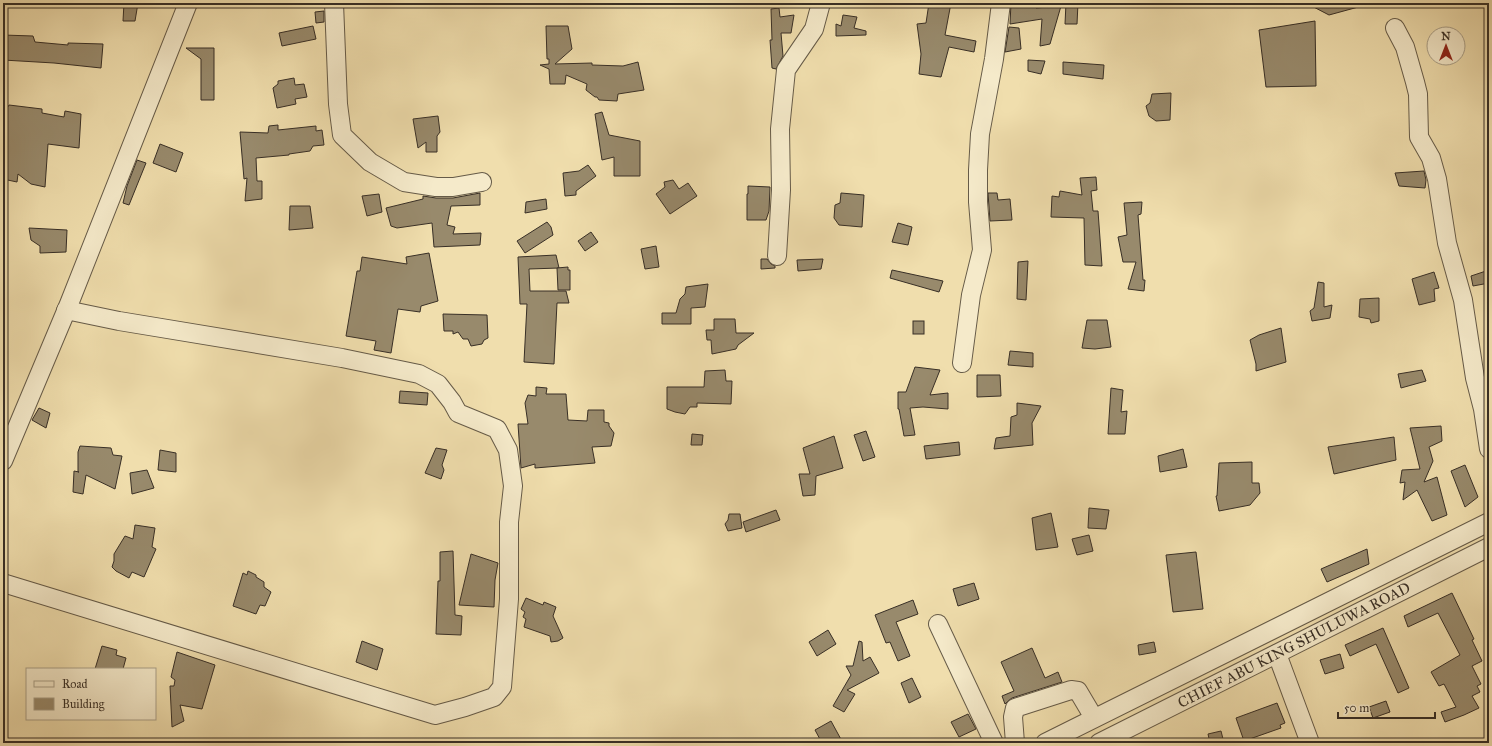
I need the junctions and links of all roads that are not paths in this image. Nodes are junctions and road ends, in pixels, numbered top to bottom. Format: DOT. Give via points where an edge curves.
graph roads {
  1 [pos="188,3"];
  2 [pos="334,3"];
  3 [pos="820,3"];
  4 [pos="1001,3"];
  5 [pos="1394,28"];
  6 [pos="482,182"];
  7 [pos="777,256"];
  8 [pos="66,310"];
  9 [pos="962,363"];
  10 [pos="1489,449"];
  11 [pos="3,461"];
  12 [pos="1489,522"];
  13 [pos="1489,547"];
  14 [pos="3,582"];
  15 [pos="938,624"];
  16 [pos="1277,654"];
  17 [pos="1094,718"];
  18 [pos="994,743"];
  19 [pos="1015,743"];
  20 [pos="1045,743"];
  21 [pos="1099,743"];
  22 [pos="1310,743"];
  1 -- 8 [label="street"];
  2 -- 6 [label="street" via="338,104 342,135 370,162 404,182 436,187"];
  3 -- 7 [label="street" via="814,29 786,70 780,129 781,190"];
  4 -- 9 [label="street" via="980,134 978,194 982,250 971,295"];
  5 -- 10 [label="street" via="1405,47 1418,94 1419,137 1437,179 1447,243 1463,300"];
  8 -- 11 [label="street"];
  8 -- 14 [label="street" via="342,358 419,374 438,384 458,413 497,429 508,450 513,486 509,522 509,599 502,687 494,697 435,715"];
  12 -- 17 [label="street"];
  13 -- 16 [label="street, CHIEF ABU KING SHULUWA ROAD"];
  15 -- 18 [label="street"];
  16 -- 21 [label="street, CHIEF ABU KING SHULUWA ROAD"];
  16 -- 22 [label="street"];
  17 -- 19 [label="street" via="1078,691 1071,690 1015,708"];
  17 -- 20 [label="street"];
}
